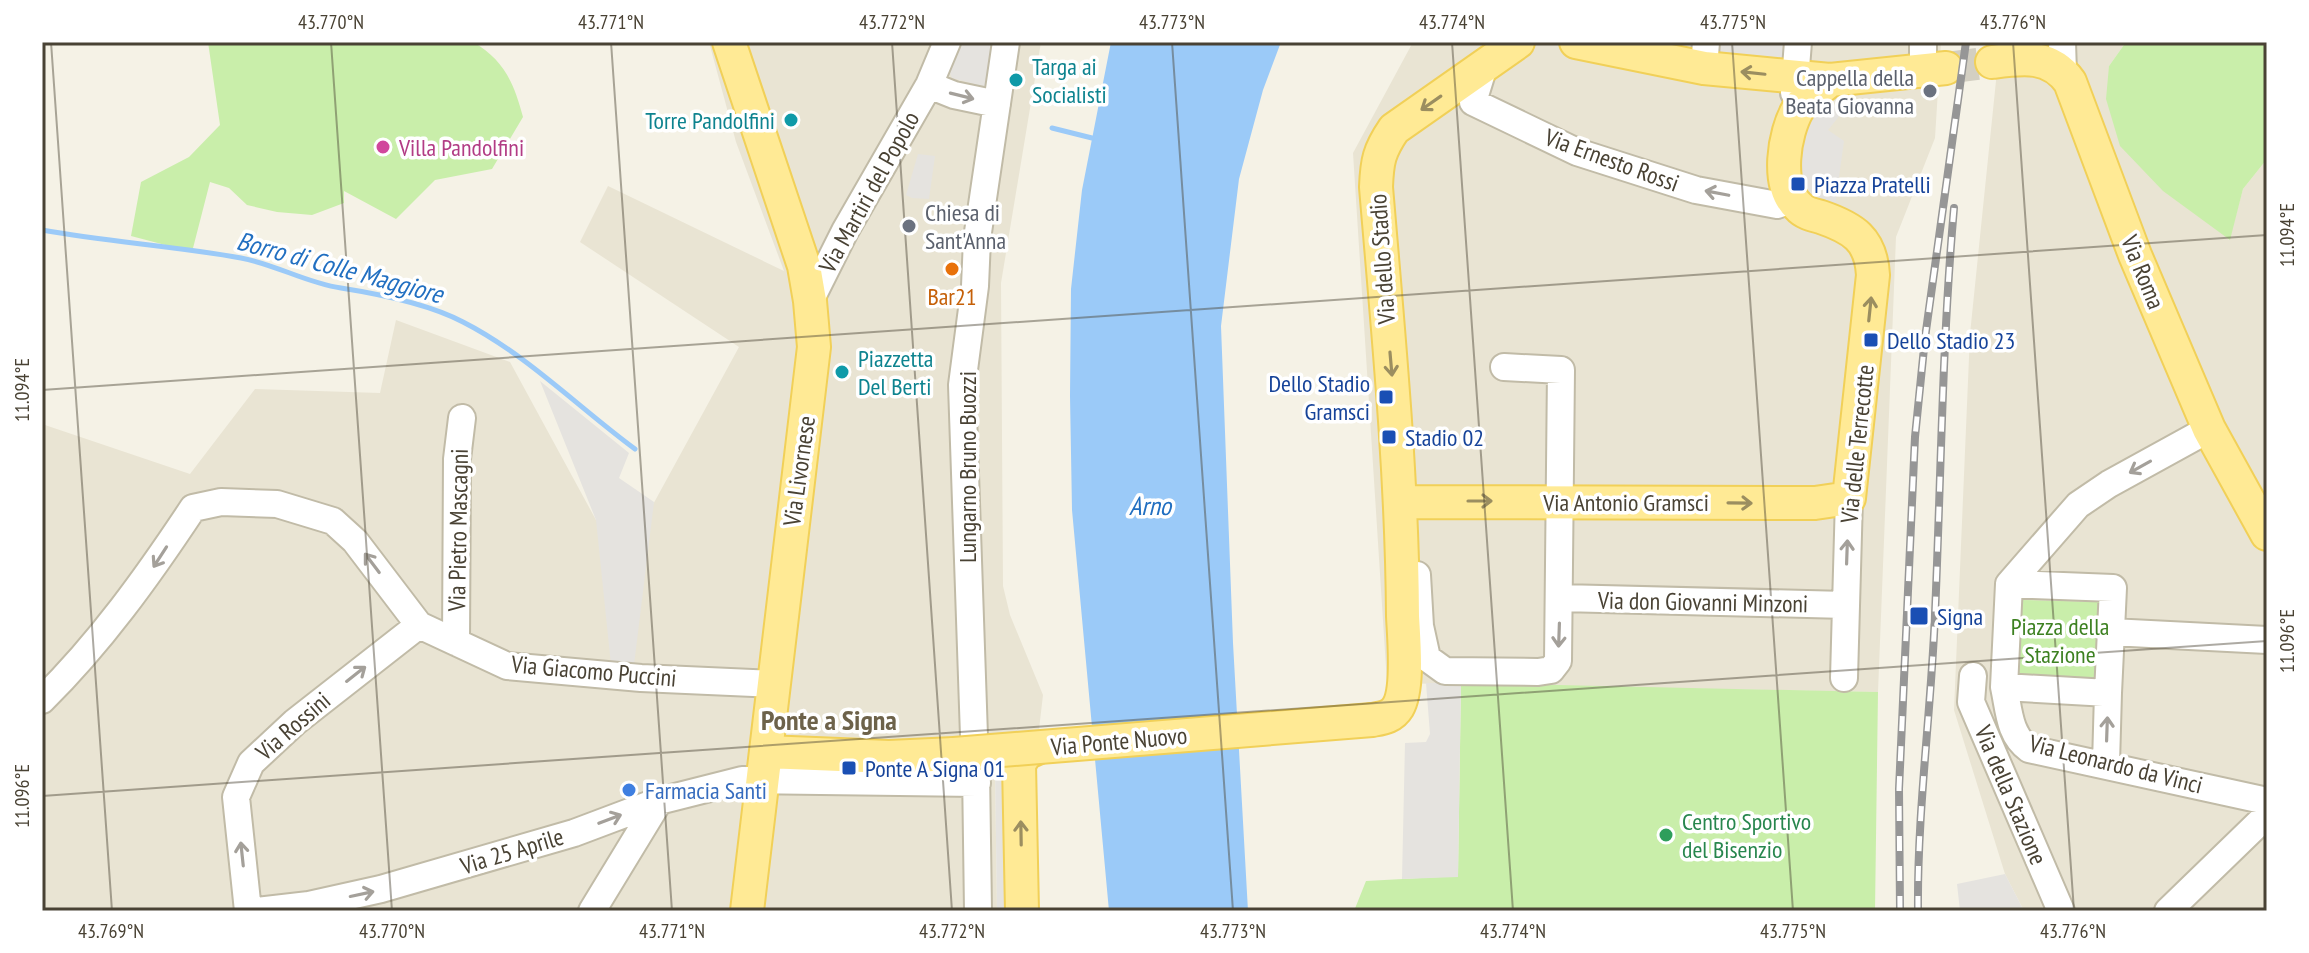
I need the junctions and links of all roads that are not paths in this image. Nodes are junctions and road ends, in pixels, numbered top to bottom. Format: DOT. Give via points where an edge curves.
graph roads {
  1 [pos="729,42"];
  2 [pos="1006,42"];
  3 [pos="1518,42"];
  4 [pos="1576,42"];
  5 [pos="1798,42"];
  6 [pos="941,44"];
  7 [pos="1705,55"];
  8 [pos="2063,58"];
  9 [pos="1931,60"];
  10 [pos="1992,62"];
  11 [pos="1484,66"];
  12 [pos="1795,77"];
  13 [pos="1830,80"];
  14 [pos="929,85"];
  15 [pos="997,104"];
  16 [pos="1792,121"];
  17 [pos="1793,199"];
  18 [pos="810,301"];
  19 [pos="1504,367"];
  20 [pos="462,418"];
  21 [pos="2209,429"];
  22 [pos="1849,498"];
  23 [pos="1561,501"];
  24 [pos="1402,502"];
  25 [pos="2267,534"];
  26 [pos="1403,543"];
  27 [pos="2009,584"];
  28 [pos="1561,598"];
  29 [pos="1846,605"];
  30 [pos="419,625"];
  31 [pos="2111,632"];
  32 [pos="2267,640"];
  33 [pos="456,642"];
  34 [pos="1973,676"];
  35 [pos="1844,678"];
  36 [pos="774,684"];
  37 [pos="2004,687"];
  38 [pos="2108,693"];
  39 [pos="42,700"];
  40 [pos="770,719"];
  41 [pos="1372,720"];
  42 [pos="1037,748"];
  43 [pos="866,757"];
  44 [pos="970,761"];
  45 [pos="2106,764"];
  46 [pos="764,766"];
  47 [pos="659,801"];
  48 [pos="2267,801"];
  49 [pos="2267,815"];
  50 [pos="248,911"];
  51 [pos="257,911"];
  52 [pos="592,911"];
  53 [pos="747,911"];
  54 [pos="978,911"];
  55 [pos="1022,911"];
  56 [pos="2061,911"];
  57 [pos="2168,911"];
  1 -- 18 [label="main road, Via Livornese" via="804,266"];
  2 -- 15 [label="street, Lungarno Bruno Buozzi"];
  3 -- 11 [label="main road, Via dello Stadio"];
  4 -- 7 [label="main road"];
  5 -- 12 [label="street"];
  6 -- 14 [label="street, Via Martiri del Popolo"];
  12 -- 7 [label="main road, one-way"];
  8 -- 10 [label="main road, Via Roma" via="2050,63 2036,58"];
  8 -- 21 [label="main road, Via Roma" via="2135,255"];
  9 -- 13 [label="main road"];
  17 -- 11 [label="street, Via Ernesto Rossi, one-way" via="1777,205 1696,190 1577,152 1473,102"];
  11 -- 24 [label="main road, Via dello Stadio, one-way" via="1394,129 1377,161"];
  12 -- 13 [label="main road"];
  12 -- 16 [label="street"];
  13 -- 16 [label="main road" via="1800,106"];
  14 -- 15 [label="street, one-way"];
  14 -- 18 [label="street, Via Martiri del Popolo"];
  15 -- 44 [label="street, Lungarno Bruno Buozzi" via="962,385"];
  16 -- 17 [label="main road" via="1785,174"];
  22 -- 17 [label="main road, Via delle Terrecotte, one-way" via="1873,261 1855,232 1808,213"];
  18 -- 36 [label="main road, Via Livornese" via="814,361"];
  19 -- 23 [label="street" via="1561,370"];
  20 -- 33 [label="street, Via Pietro Mascagni"];
  21 -- 25 [label="main road, Via Roma"];
  21 -- 27 [label="street, one-way" via="2078,505"];
  23 -- 22 [label="main road, Via Antonio Gramsci, one-way" via="1815,503"];
  29 -- 22 [label="street, Via delle Terrecotte, one-way"];
  24 -- 23 [label="main road, Via Antonio Gramsci, one-way"];
  23 -- 28 [label="street"];
  24 -- 26 [label="main road, Via dello Stadio"];
  28 -- 26 [label="street, Via dello Stadio, one-way" via="1558,661 1551,670 1445,671 1427,658 1417,560"];
  26 -- 41 [label="main road, Via dello Stadio" via="1403,692 1390,716"];
  27 -- 31 [label="street" via="2113,588"];
  27 -- 37 [label="street"];
  28 -- 29 [label="street, Via don Giovanni Minzoni"];
  29 -- 35 [label="street, Via delle Terrecotte"];
  30 -- 33 [label="street, Via Giacomo Puccini"];
  30 -- 39 [label="street, Via Giacomo Puccini, one-way" via="355,541 333,521 277,504 221,502 193,508 148,576"];
  50 -- 30 [label="street, Via Rossini, one-way" via="236,797 251,763"];
  31 -- 32 [label="street"];
  31 -- 38 [label="street"];
  33 -- 36 [label="street, Via Giacomo Puccini" via="507,666"];
  34 -- 56 [label="street, Via della Stazione" via="1971,702"];
  36 -- 40 [label="main road, Via Livornese"];
  37 -- 38 [label="street"];
  37 -- 45 [label="street, Via Leonardo da Vinci" via="2019,742 2029,749"];
  45 -- 38 [label="street, one-way"];
  40 -- 43 [label="main road, Via Ponte Nuovo"];
  40 -- 46 [label="main road, Via Livornese"];
  41 -- 42 [label="main road, Via Ponte Nuovo, bridge"];
  42 -- 44 [label="main road, Via Ponte Nuovo, bridge"];
  55 -- 42 [label="main road, one-way" via="1019,764"];
  43 -- 44 [label="main road, Via Ponte Nuovo"];
  43 -- 46 [label="main road, Via Ponte Nuovo"];
  44 -- 46 [label="street, Via 25 Aprile"];
  44 -- 54 [label="street, Lungarno Bruno Buozzi"];
  45 -- 48 [label="street, Via Leonardo da Vinci"];
  46 -- 47 [label="street, Via 25 Aprile" via="742,780"];
  46 -- 53 [label="main road, Via Livornese"];
  51 -- 47 [label="street, Via 25 Aprile, one-way" via="381,889 574,833"];
  47 -- 52 [label="street"];
  49 -- 57 [label="street"];
}
